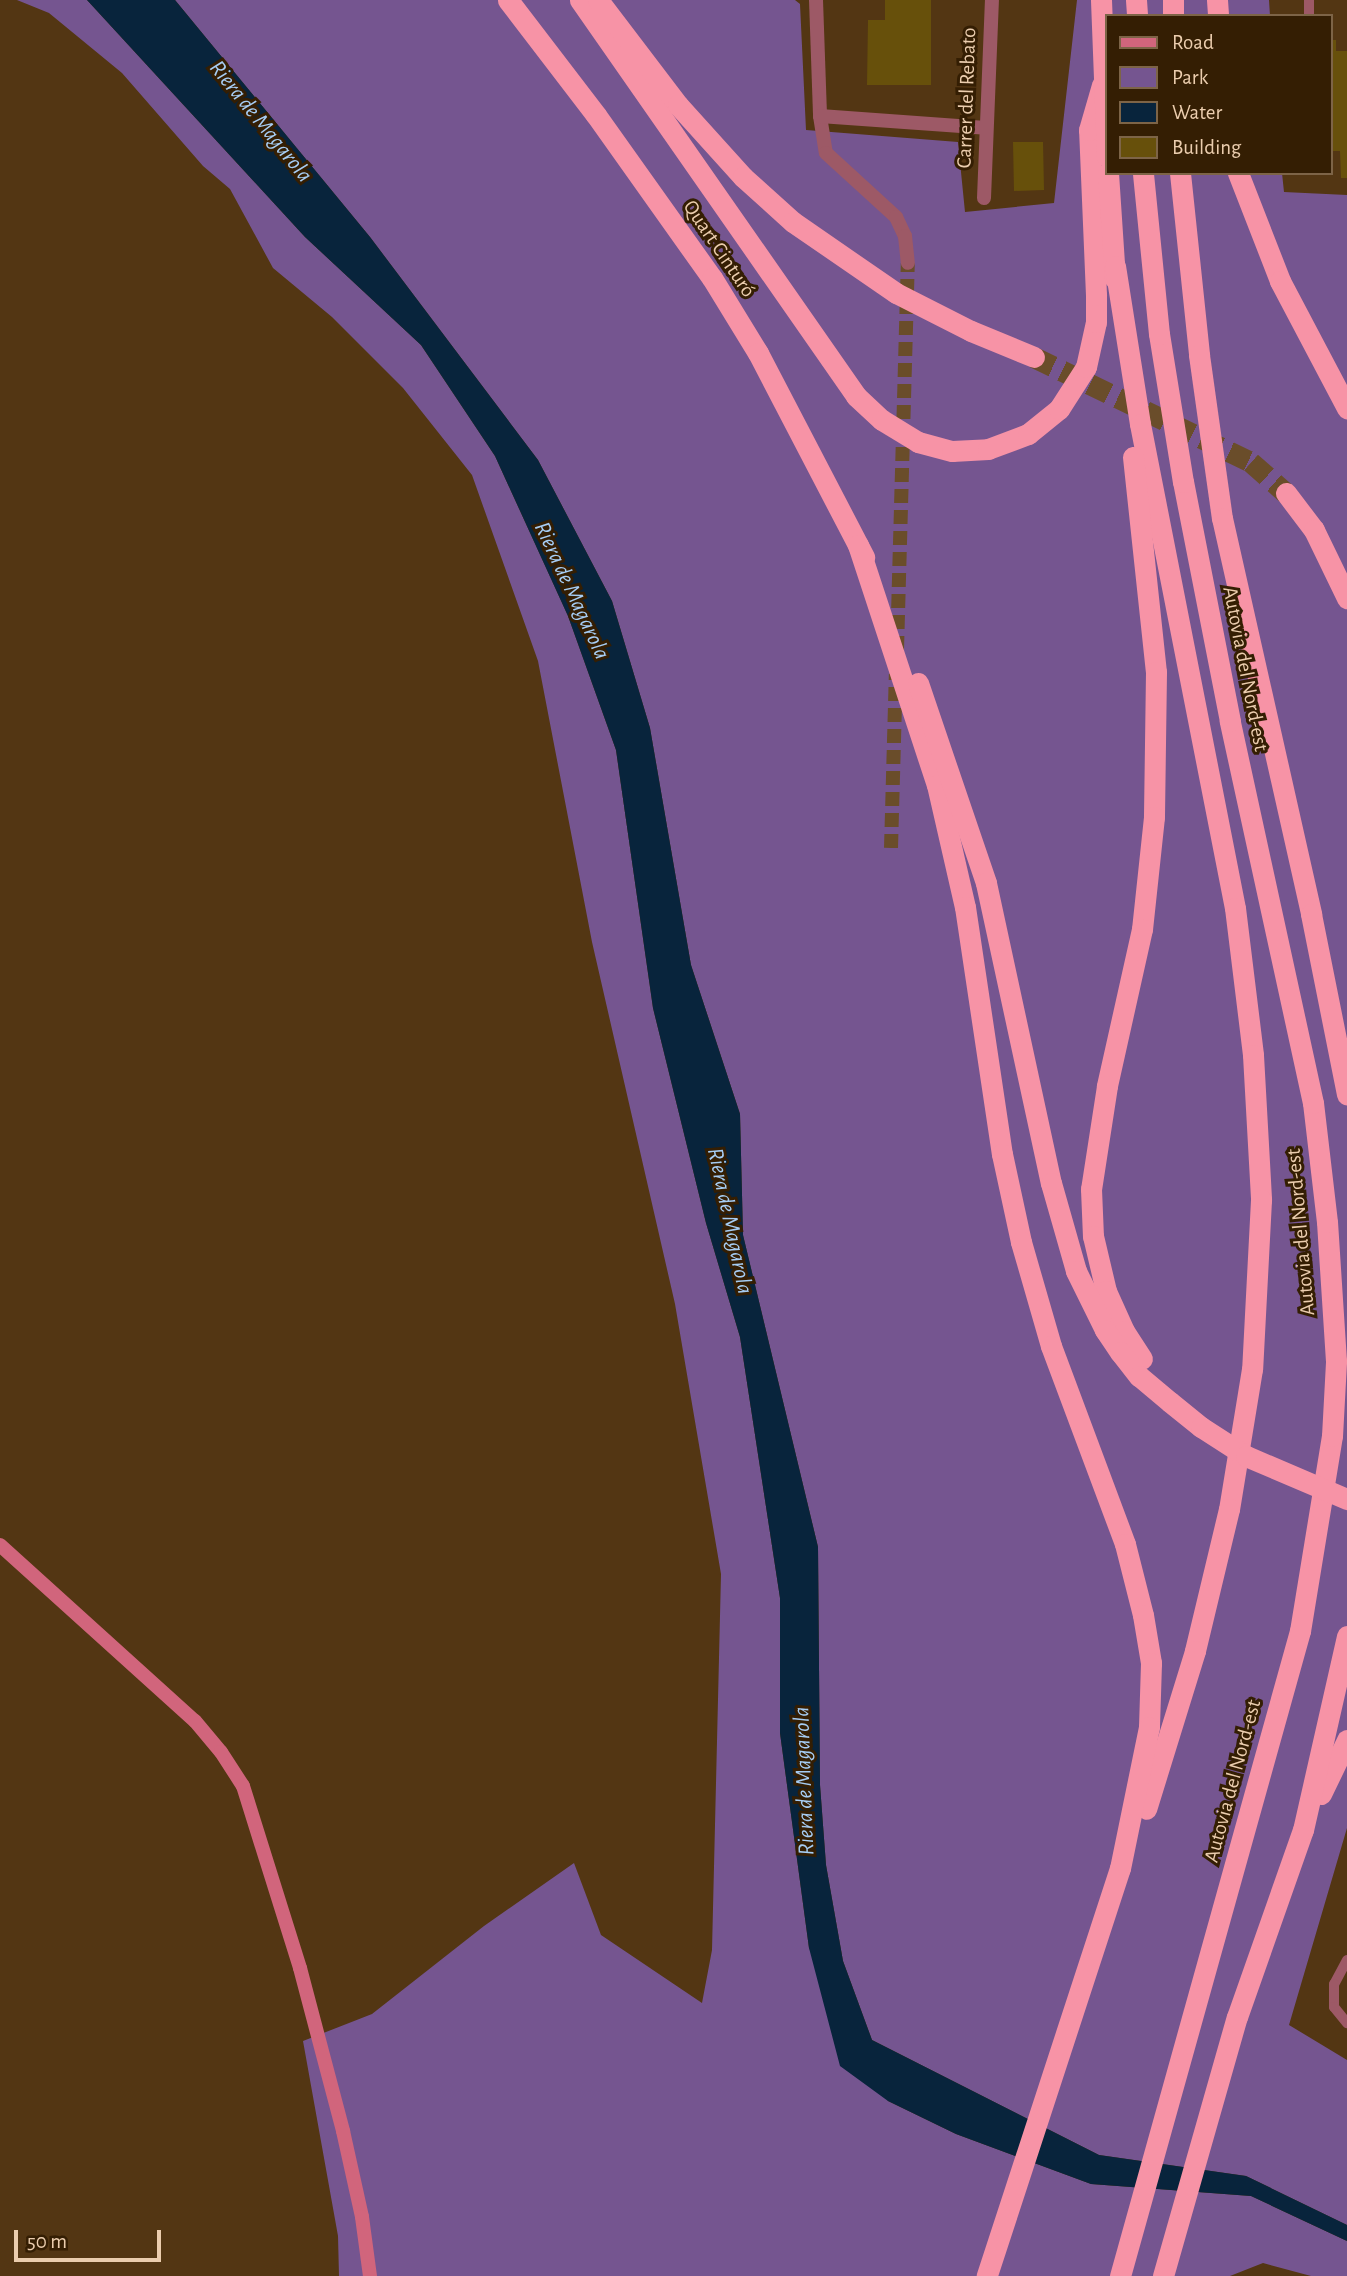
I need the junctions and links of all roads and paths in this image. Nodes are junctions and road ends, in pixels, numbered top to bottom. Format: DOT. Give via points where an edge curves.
graph roads {
  1 [pos="508,0"];
  2 [pos="580,0"];
  3 [pos="598,0"];
  4 [pos="816,0"];
  5 [pos="992,0"];
  6 [pos="1101,0"];
  7 [pos="1102,85"];
  8 [pos="820,116"];
  9 [pos="986,128"];
  10 [pos="1106,143"];
  11 [pos="1108,175"];
  12 [pos="1143,175"];
  13 [pos="1180,175"];
  14 [pos="1239,175"];
  15 [pos="984,198"];
  16 [pos="908,263"];
  17 [pos="1115,266"];
  18 [pos="1034,356"];
  19 [pos="1347,408"];
  20 [pos="1286,493"];
  21 [pos="858,545"];
  22 [pos="1347,598"];
  23 [pos="1347,1094"];
  24 [pos="1170,1402"];
  25 [pos="1347,1499"];
  26 [pos="0,1545"];
  27 [pos="1347,1636"];
  28 [pos="1347,1676"];
  29 [pos="1330,1717"];
  30 [pos="1347,1740"];
  31 [pos="1303,1830"];
  32 [pos="1120,1868"];
  33 [pos="1347,1960"];
  34 [pos="1347,2023"];
  35 [pos="370,2276"];
  36 [pos="987,2276"];
  37 [pos="1120,2276"];
  38 [pos="1163,2276"];
  1 -- 21 [label="highway, Quart Cinturó" via="712,278 758,353"];
  2 -- 7 [label="highway" via="856,396 896,429 943,449 988,449 1028,434 1059,409 1086,367 1096,322 1089,130"];
  3 -- 18 [label="highway" via="678,105 743,177 793,222 896,293"];
  4 -- 8 [label="street"];
  5 -- 9 [label="street, Carrer del Rebato"];
  6 -- 7 [label="highway"];
  7 -- 10 [label="highway"];
  8 -- 9 [label="street"];
  8 -- 16 [label="street" via="826,153 896,217 905,236"];
  9 -- 15 [label="street, Carrer del Rebato"];
  11 -- 17 [label="highway"];
  12 -- 37 [label="highway, Autovia del Nord-est" via="1159,334 1183,482 1313,1103 1336,1361 1332,1436 1308,1594"];
  13 -- 23 [label="highway, Autovia del Nord-est" via="1222,518"];
  14 -- 19 [label="highway" via="1280,281"];
  17 -- 24 [label="highway" via="1114,317 1143,527 1156,672 1157,756 1142,929 1094,1154 1093,1236 1115,1312"];
  17 -- 32 [label="highway" via="1140,424 1235,908 1253,1055 1261,1200 1252,1369 1229,1510 1195,1651 1137,1839"];
  20 -- 22 [label="highway" via="1314,530"];
  21 -- 24 [label="highway" via="887,600 936,729 986,883 1051,1183 1076,1271 1120,1352 1139,1376"];
  21 -- 32 [label="highway" via="937,785 965,907 1002,1154 1021,1242 1051,1346 1125,1544 1143,1615 1150,1663 1149,1727"];
  24 -- 25 [label="highway, bridge" via="1246,1455"];
  26 -- 35 [label="main road" via="195,1721 243,1786 300,1968 343,2131"];
  27 -- 29 [label="highway"];
  28 -- 29 [label="highway"];
  29 -- 31 [label="highway"];
  30 -- 31 [label="highway"];
  31 -- 38 [label="highway" via="1237,2017"];
  32 -- 36 [label="highway"];
  33 -- 34 [label="lane" via="1334,1984 1334,2007"];
}
